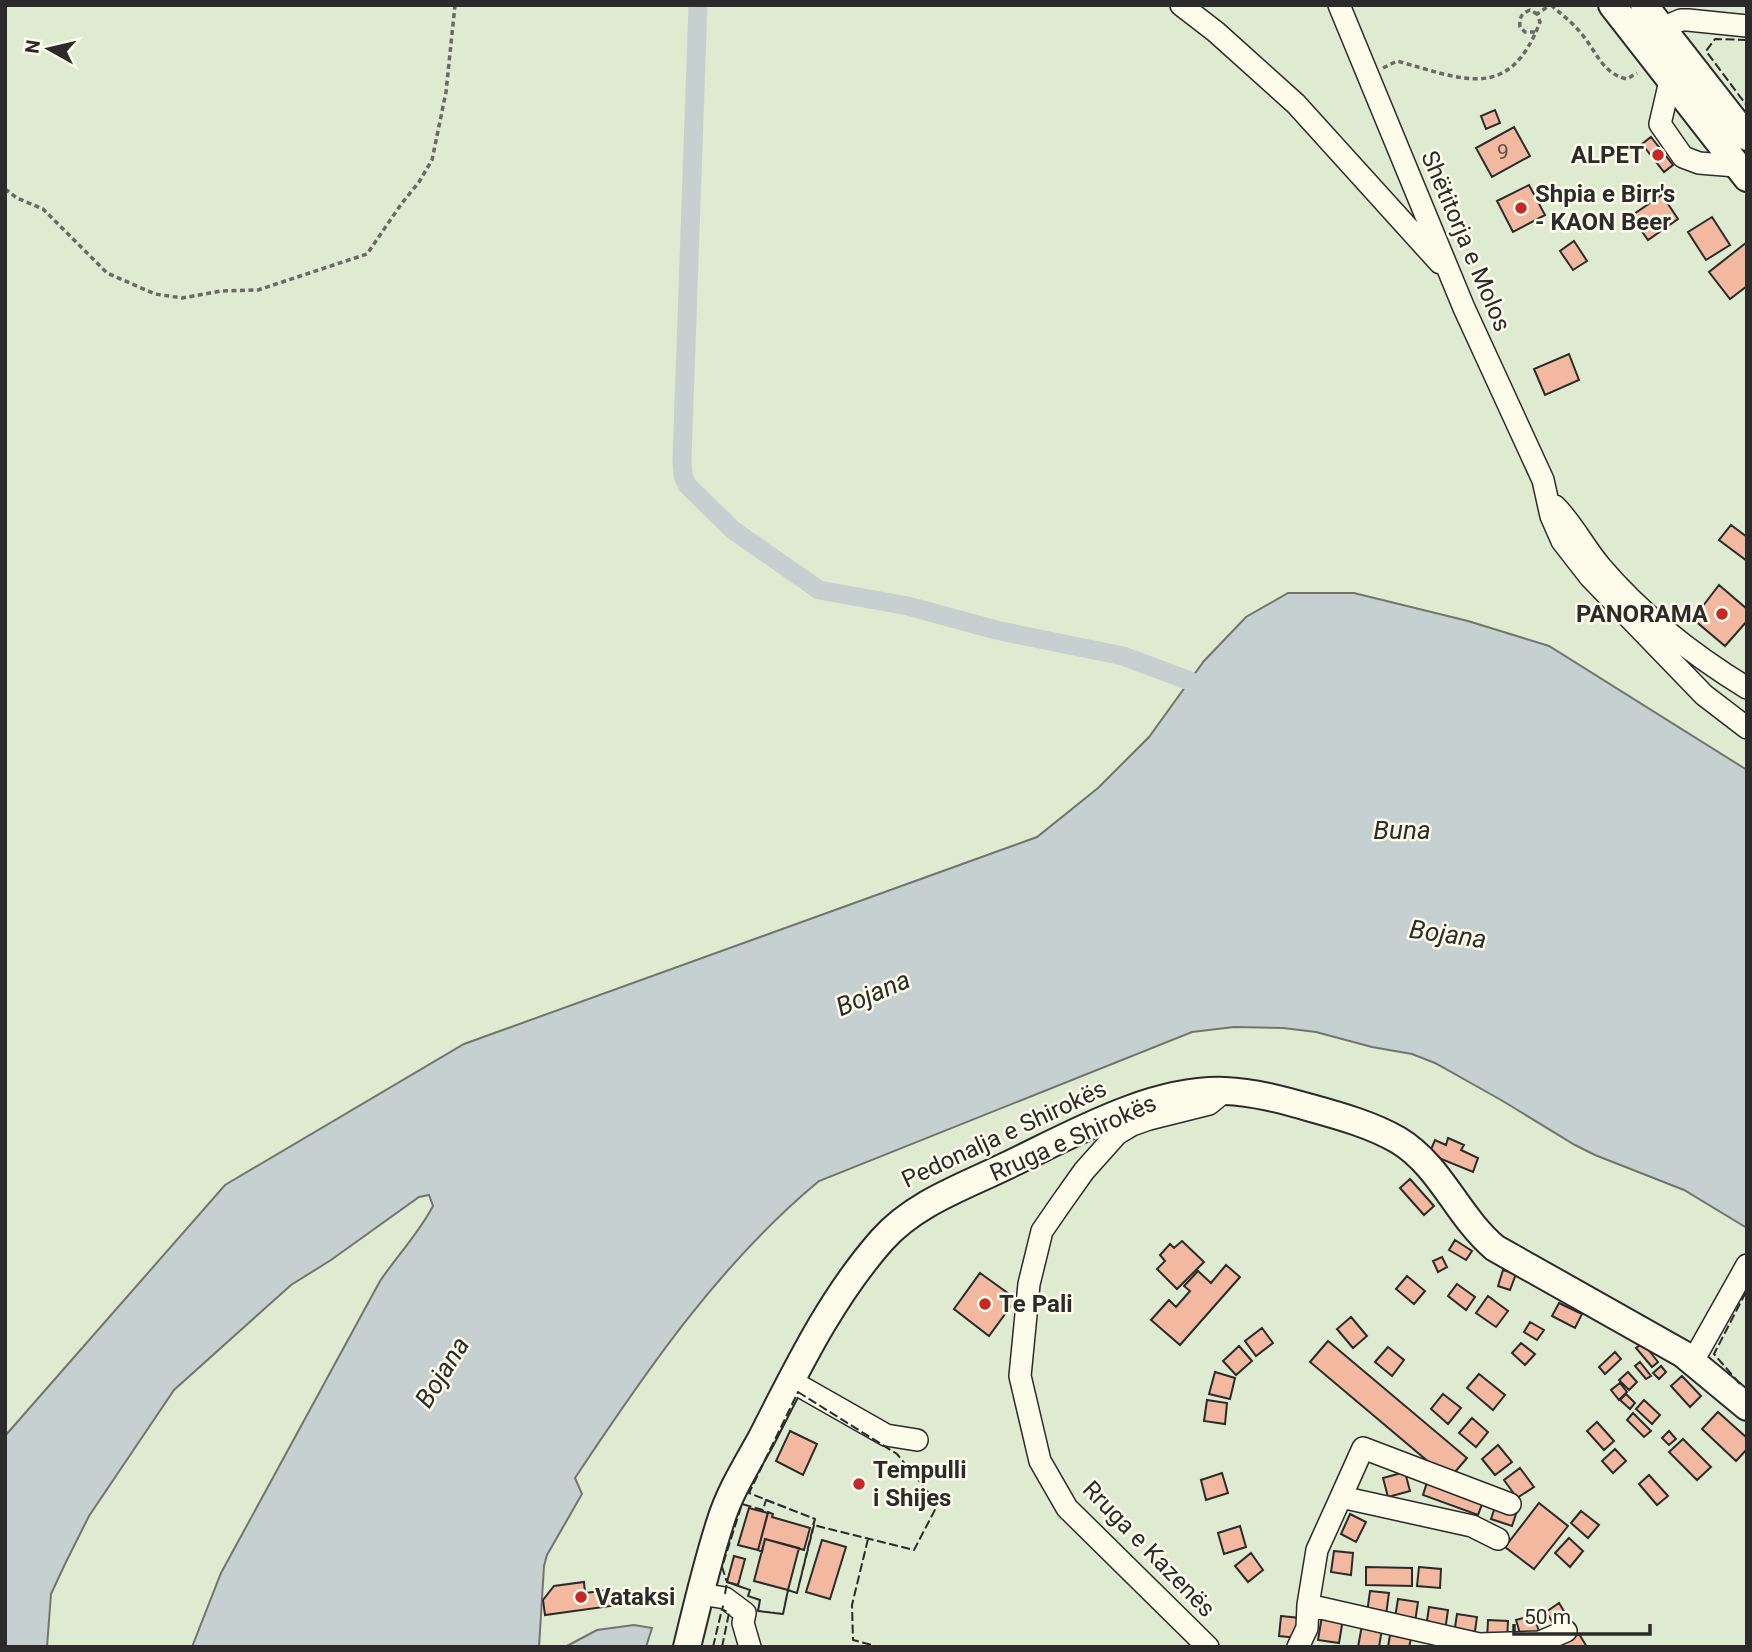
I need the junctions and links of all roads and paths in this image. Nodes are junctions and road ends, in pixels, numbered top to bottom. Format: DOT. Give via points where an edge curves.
graph roads {
  1 [pos="455,5"];
  2 [pos="1181,5"];
  3 [pos="1339,5"];
  4 [pos="1550,5"];
  5 [pos="1612,5"];
  6 [pos="1644,5"];
  7 [pos="1537,14"];
  8 [pos="1747,26"];
  9 [pos="1662,28"];
  10 [pos="1536,32"];
  11 [pos="1641,70"];
  12 [pos="1367,75"];
  13 [pos="1670,81"];
  14 [pos="1747,137"];
  15 [pos="1742,172"];
  16 [pos="5,189"];
  17 [pos="1450,275"];
  18 [pos="1545,497"];
  19 [pos="1747,688"];
  20 [pos="1747,728"];
  21 [pos="1225,1091"];
  22 [pos="1742,1274"];
  23 [pos="1693,1361"];
  24 [pos="791,1381"];
  25 [pos="1747,1407"];
  26 [pos="917,1440"];
  27 [pos="1341,1497"];
  28 [pos="1510,1504"];
  29 [pos="1498,1539"];
  30 [pos="701,1594"];
  31 [pos="1308,1605"];
  32 [pos="1566,1631"];
  33 [pos="1206,1646"];
  34 [pos="687,1647"];
  35 [pos="750,1647"];
  36 [pos="1298,1647"];
  1 -- 16 [label="path" via="446,92 432,160 368,254 258,290 182,298 155,294 107,273 43,209"];
  2 -- 17 [label="street" via="1296,104"];
  3 -- 12 [label="street, Shëtitorja e Molos"];
  4 -- 7 [label="path"];
  4 -- 11 [label="path" via="1581,33 1609,71 1627,79"];
  5 -- 13 [label="main road"];
  6 -- 9 [label="main road"];
  7 -- 10 [label="path"];
  7 -- 10 [label="path" via="1530,10 1520,19 1525,32"];
  8 -- 9 [label="street" via="1681,20"];
  9 -- 14 [label="main road"];
  10 -- 12 [label="path" via="1521,60 1494,77 1464,78 1397,61"];
  12 -- 17 [label="street, Shëtitorja e Molos"];
  13 -- 15 [label="main road"];
  13 -- 15 [label="street" via="1660,124 1683,157"];
  17 -- 18 [label="street, Shëtitorja e Molos" via="1543,480"];
  18 -- 19 [label="street, Shëtitorja e Molos" via="1601,566 1649,614 1707,664"];
  18 -- 20 [label="street, Shëtitorja e Molos" via="1562,541 1591,577 1704,695"];
  21 -- 23 [label="main road, Rruga e Shirokës" via="1326,1112 1398,1140 1430,1166 1470,1223 1495,1248"];
  21 -- 24 [label="main road, Rruga e Shirokës" via="1182,1094 1136,1107 914,1211 882,1241 842,1291"];
  21 -- 33 [label="street, Rruga e Kazenës" via="1209,1104 1132,1125 1118,1134 1069,1191 1042,1231 1029,1284 1020,1376 1040,1461 1068,1508"];
  22 -- 23 [label="street"];
  23 -- 25 [label="main road, Rruga e Shirokës"];
  24 -- 26 [label="street" via="886,1435"];
  24 -- 30 [label="main road, Rruga e Shirokës" via="726,1508"];
  27 -- 28 [label="street" via="1363,1448"];
  27 -- 29 [label="street" via="1472,1526"];
  27 -- 31 [label="street" via="1317,1550"];
  30 -- 34 [label="main road, Rruga e Shirokës"];
  30 -- 35 [label="street" via="725,1598 745,1613"];
  31 -- 32 [label="street" via="1479,1644 1540,1642"];
  31 -- 36 [label="street" via="1307,1628"];
}
